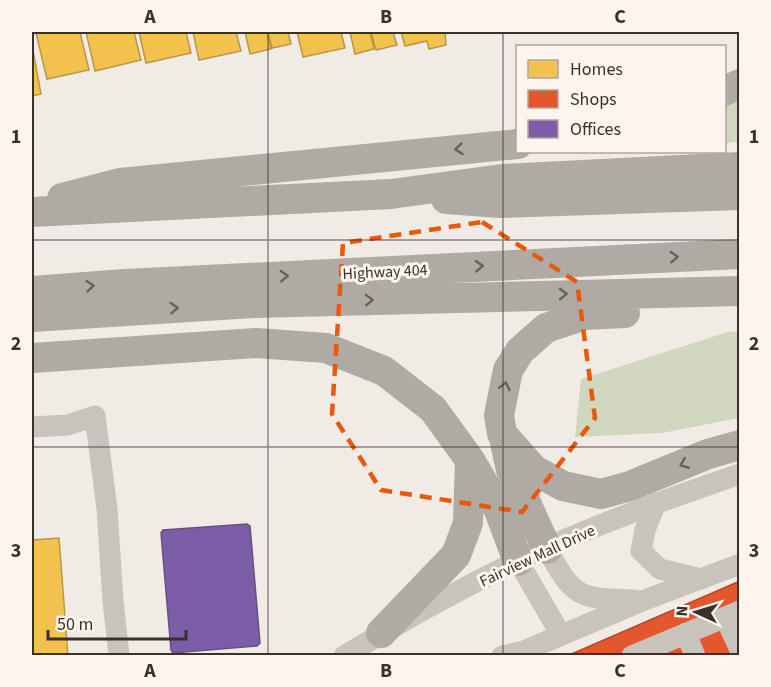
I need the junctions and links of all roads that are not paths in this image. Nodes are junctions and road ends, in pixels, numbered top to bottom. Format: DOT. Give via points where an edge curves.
graph roads {
  1 [pos="740,84"];
  2 [pos="726,90"];
  3 [pos="516,144"];
  4 [pos="740,167"];
  5 [pos="391,194"];
  6 [pos="740,195"];
  7 [pos="32,205"];
  8 [pos="32,212"];
  9 [pos="740,254"];
  10 [pos="32,291"];
  11 [pos="740,291"];
  12 [pos="740,308"];
  13 [pos="32,317"];
  14 [pos="32,358"];
  15 [pos="32,427"];
  16 [pos="502,434"];
  17 [pos="740,445"];
  18 [pos="470,460"];
  19 [pos="740,474"];
  20 [pos="656,503"];
  21 [pos="547,549"];
  22 [pos="518,561"];
  23 [pos="740,564"];
  24 [pos="701,579"];
  25 [pos="642,601"];
  26 [pos="732,614"];
  27 [pos="381,633"];
  28 [pos="686,633"];
  29 [pos="561,635"];
  30 [pos="740,650"];
  31 [pos="638,654"];
  32 [pos="119,656"];
  33 [pos="344,656"];
  34 [pos="502,656"];
  35 [pos="695,656"];
  1 -- 2 [label="highway"];
  3 -- 7 [label="highway, one-way" via="120,183"];
  4 -- 5 [label="highway" via="502,178"];
  5 -- 6 [label="highway" via="501,203"];
  5 -- 8 [label="highway"];
  10 -- 9 [label="highway, Highway 404, one-way"];
  13 -- 11 [label="highway, one-way" via="265,303"];
  16 -- 12 [label="highway, one-way" via="499,416 508,370 520,351 546,328 585,315"];
  14 -- 18 [label="highway" via="256,343 326,348 384,370 433,410"];
  15 -- 32 [label="street" via="68,425 95,416"];
  17 -- 16 [label="highway, one-way" via="601,494 563,486 534,470"];
  16 -- 21 [label="highway" via="511,470"];
  18 -- 22 [label="highway" via="498,508"];
  18 -- 27 [label="highway" via="468,523 456,555"];
  19 -- 20 [label="street, Fairview Mall Drive"];
  20 -- 21 [label="street, Fairview Mall Drive"];
  20 -- 24 [label="street" via="641,551 660,569"];
  21 -- 22 [label="street, Fairview Mall Drive"];
  21 -- 25 [label="street" via="574,591 596,599"];
  22 -- 27 [label="street, Fairview Mall Drive"];
  22 -- 29 [label="street"];
  23 -- 24 [label="street"];
  24 -- 25 [label="street"];
  25 -- 29 [label="street"];
  26 -- 28 [label="street"];
  26 -- 30 [label="street"];
  27 -- 33 [label="street, Fairview Mall Drive"];
  28 -- 31 [label="street"];
  28 -- 35 [label="street"];
  29 -- 34 [label="street"];
}
